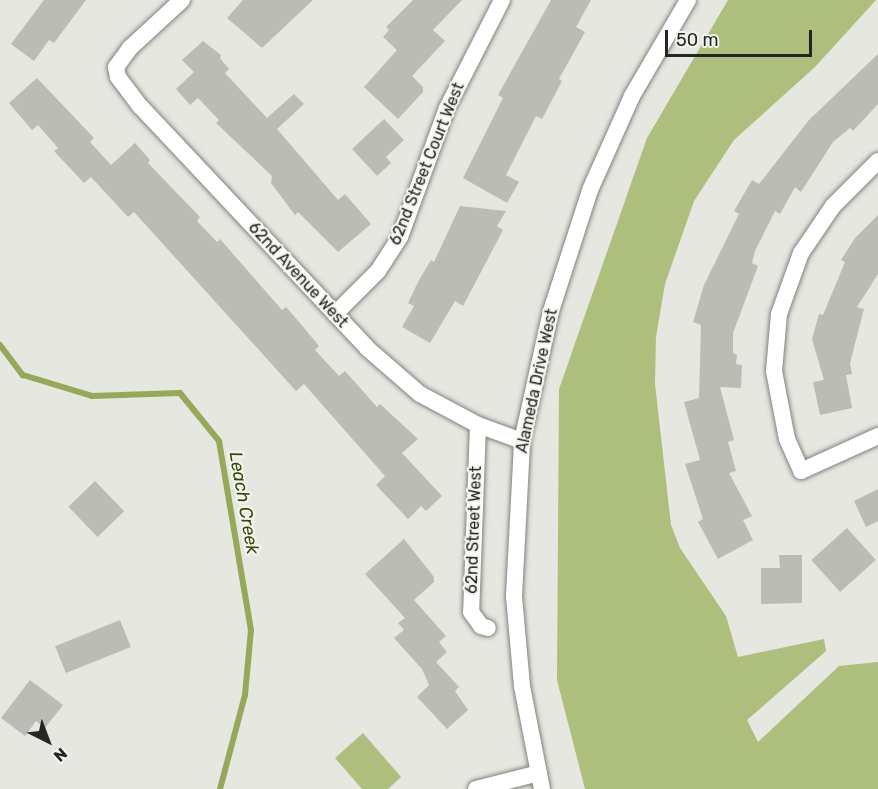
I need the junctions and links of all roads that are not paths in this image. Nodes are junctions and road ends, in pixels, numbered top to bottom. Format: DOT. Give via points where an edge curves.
graph roads {
  1 [pos="182,0"];
  2 [pos="502,0"];
  3 [pos="688,0"];
  4 [pos="878,161"];
  5 [pos="335,314"];
  6 [pos="478,425"];
  7 [pos="878,436"];
  8 [pos="522,441"];
  9 [pos="488,628"];
  10 [pos="540,781"];
  11 [pos="476,789"];
  1 -- 5 [label="street, 62nd Avenue West" via="119,62 118,77"];
  2 -- 5 [label="street, 62nd Street Court West" via="447,108 400,237 378,271"];
  3 -- 8 [label="street, Alameda Drive West" via="632,96 590,190 551,311"];
  4 -- 7 [label="street" via="816,228 790,275 779,314 774,371 778,406 801,471"];
  5 -- 6 [label="street, 62nd Avenue West" via="420,394"];
  6 -- 8 [label="street, 62nd Avenue West"];
  6 -- 9 [label="street, 62nd Street West" via="471,612 481,626"];
  8 -- 10 [label="street, Alameda Drive West" via="514,596 522,686"];
  10 -- 11 [label="street"];
}
